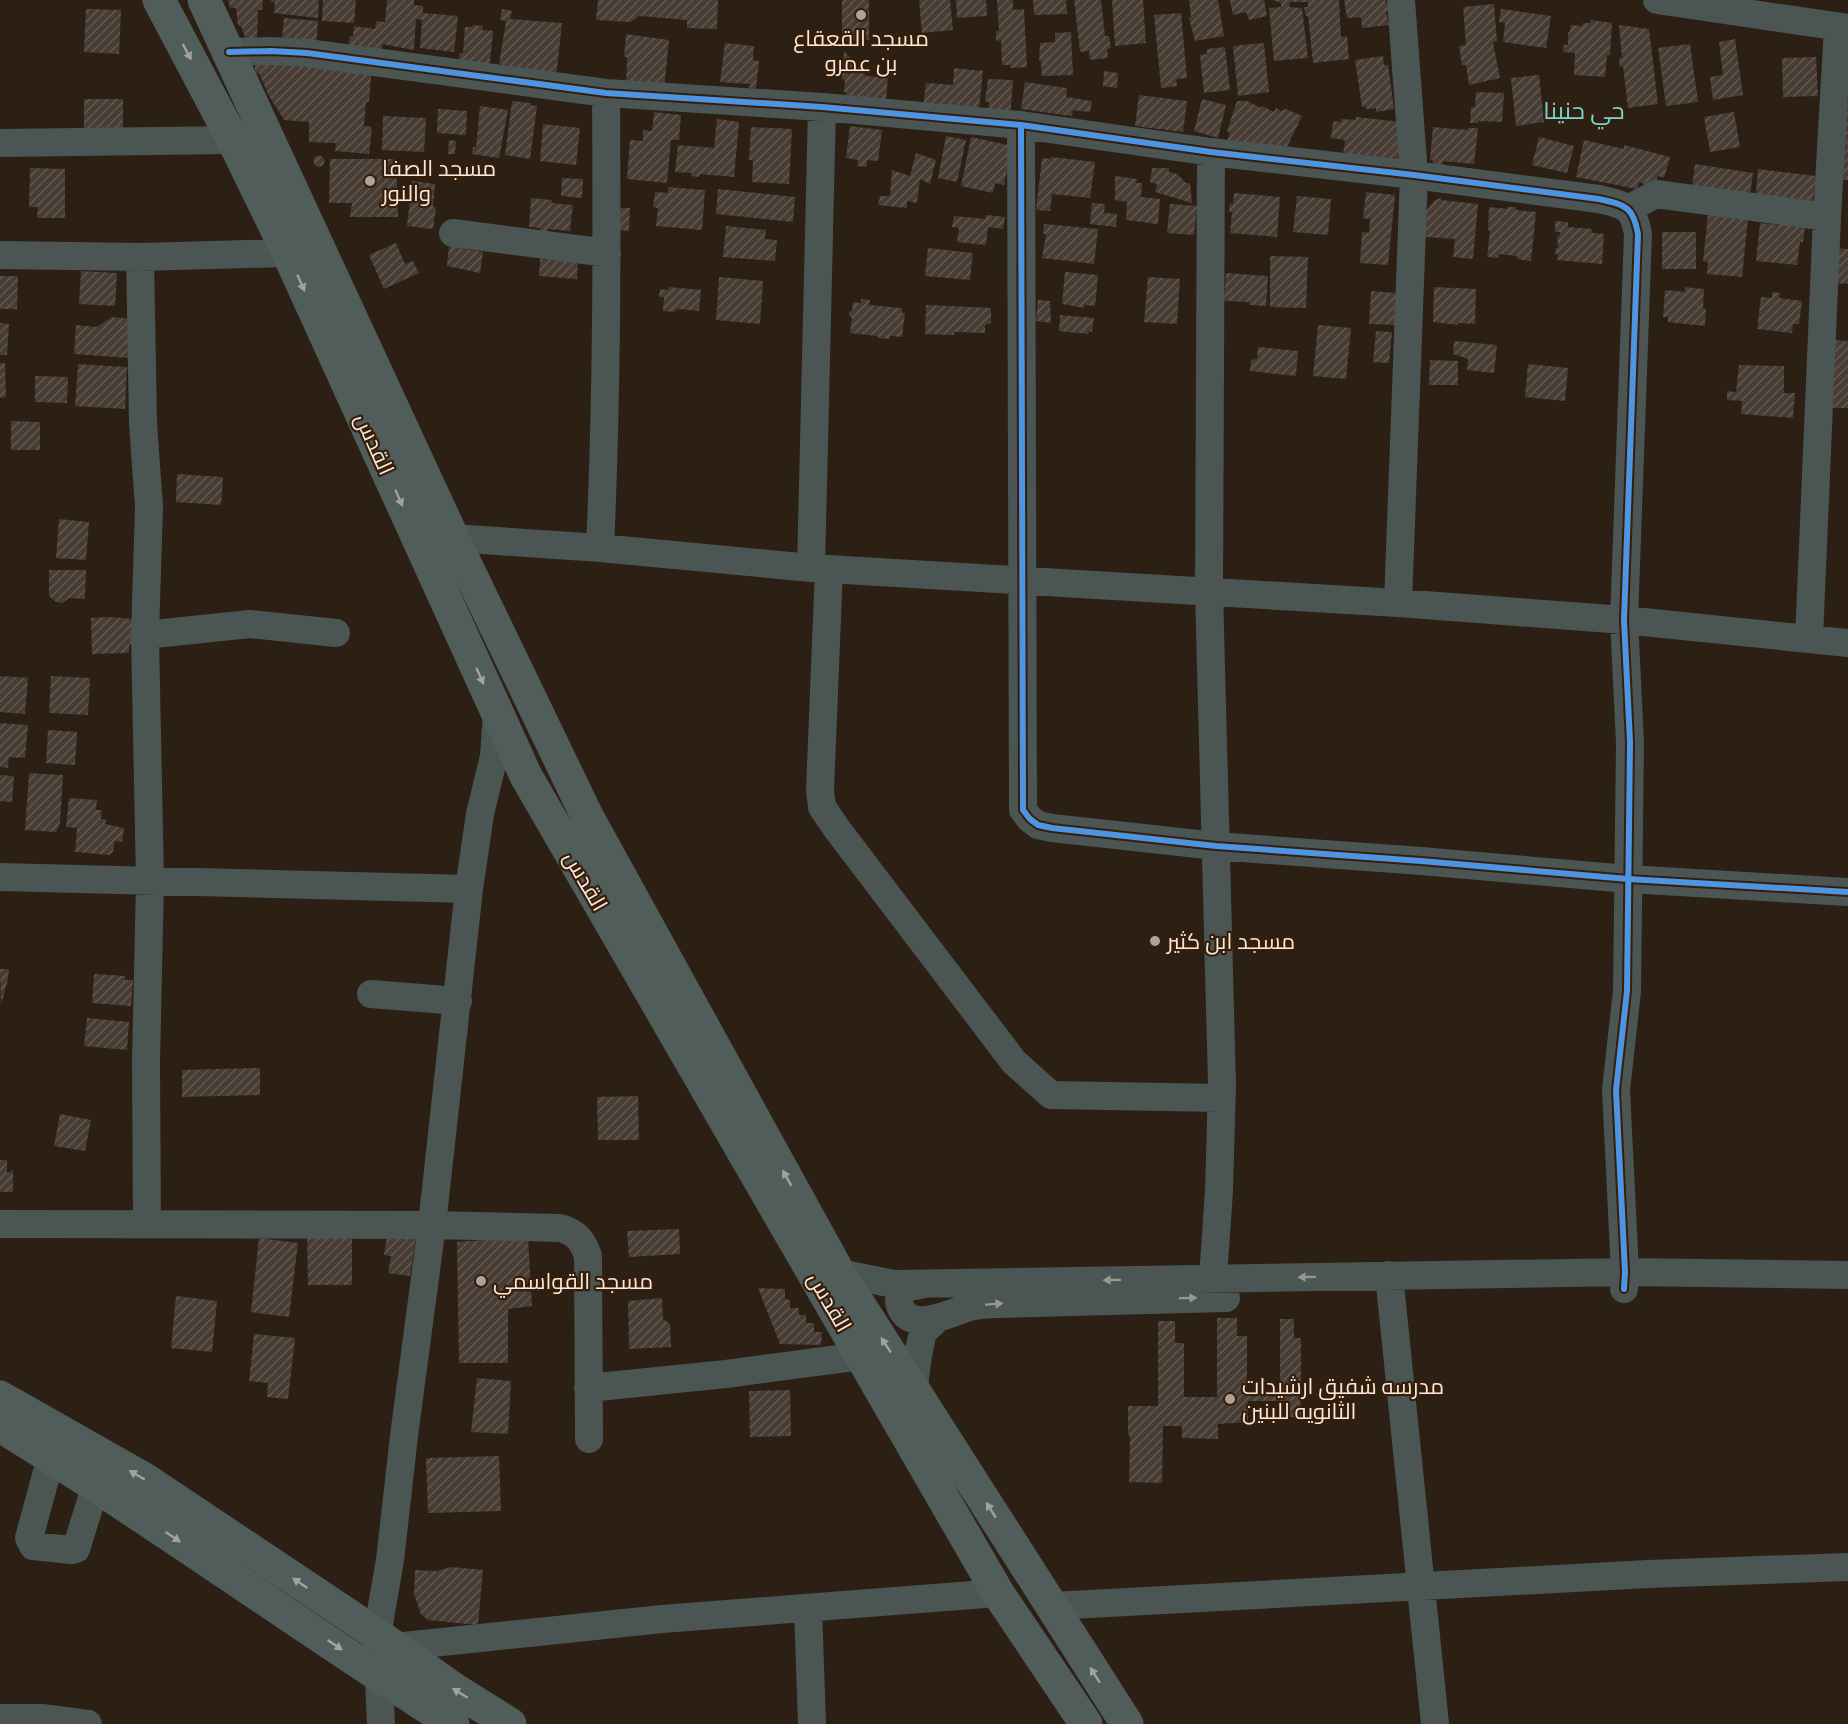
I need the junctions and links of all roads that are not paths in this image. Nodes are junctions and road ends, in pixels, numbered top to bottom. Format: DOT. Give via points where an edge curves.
graph roads {
  1 [pos="159,0"];
  2 [pos="204,0"];
  3 [pos="1401,0"];
  4 [pos="1666,1"];
  5 [pos="1800,10"];
  6 [pos="1843,28"];
  7 [pos="229,52"];
  8 [pos="606,93"];
  9 [pos="822,107"];
  10 [pos="1021,125"];
  11 [pos="233,140"];
  12 [pos="0,142"];
  13 [pos="1211,153"];
  14 [pos="1414,175"];
  15 [pos="1628,209"];
  16 [pos="1827,217"];
  17 [pos="453,232"];
  18 [pos="288,253"];
  19 [pos="607,253"];
  20 [pos="0,255"];
  21 [pos="141,257"];
  22 [pos="453,538"];
  23 [pos="600,548"];
  24 [pos="820,568"];
  25 [pos="1022,582"];
  26 [pos="1209,591"];
  27 [pos="1398,603"];
  28 [pos="1624,620"];
  29 [pos="336,633"];
  30 [pos="145,635"];
  31 [pos="1809,639"];
  32 [pos="1848,643"];
  33 [pos="497,713"];
  34 [pos="526,776"];
  35 [pos="486,790"];
  36 [pos="1216,846"];
  37 [pos="0,877"];
  38 [pos="1628,879"];
  39 [pos="150,882"];
  40 [pos="469,889"];
  41 [pos="1848,892"];
  42 [pos="371,994"];
  43 [pos="458,1000"];
  44 [pos="1221,1098"];
  45 [pos="147,1223"];
  46 [pos="0,1224"];
  47 [pos="432,1225"];
  48 [pos="839,1273"];
  49 [pos="1848,1275"];
  50 [pos="1213,1278"];
  51 [pos="1624,1280"];
  52 [pos="925,1284"];
  53 [pos="1390,1284"];
  54 [pos="1848,1292"];
  55 [pos="938,1319"];
  56 [pos="861,1356"];
  57 [pos="914,1387"];
  58 [pos="588,1388"];
  59 [pos="0,1397"];
  60 [pos="0,1426"];
  61 [pos="589,1439"];
  62 [pos="51,1457"];
  63 [pos="96,1485"];
  64 [pos="1848,1566"];
  65 [pos="1421,1587"];
  66 [pos="998,1593"];
  67 [pos="1052,1606"];
  68 [pos="808,1608"];
  69 [pos="386,1641"];
  70 [pos="378,1675"];
  71 [pos="0,1718"];
  72 [pos="1083,1723"];
  73 [pos="88,1724"];
  74 [pos="381,1724"];
  75 [pos="453,1724"];
  76 [pos="510,1724"];
  77 [pos="812,1724"];
  78 [pos="1127,1724"];
  79 [pos="1435,1724"];
  1 -- 11 [label="main road, القدس, one-way"];
  2 -- 7 [label="main road, القدس"];
  3 -- 14 [label="street"];
  4 -- 5 [label="street"];
  5 -- 6 [label="street"];
  6 -- 16 [label="street"];
  7 -- 8 [label="street" via="307,53"];
  7 -- 22 [label="main road, القدس"];
  8 -- 9 [label="street"];
  8 -- 19 [label="street"];
  9 -- 10 [label="street"];
  9 -- 24 [label="street"];
  10 -- 13 [label="street"];
  10 -- 25 [label="street"];
  11 -- 12 [label="street"];
  11 -- 18 [label="main road, القدس"];
  13 -- 14 [label="street"];
  13 -- 26 [label="street"];
  14 -- 15 [label="street" via="1599,199"];
  14 -- 27 [label="street"];
  15 -- 16 [label="street" via="1656,194"];
  15 -- 28 [label="street" via="1638,234"];
  16 -- 31 [label="street"];
  17 -- 19 [label="street"];
  18 -- 21 [label="street"];
  18 -- 33 [label="main road, القدس, one-way"];
  19 -- 23 [label="street"];
  20 -- 21 [label="street"];
  21 -- 30 [label="street" via="143,423 149,507"];
  22 -- 23 [label="street"];
  48 -- 22 [label="main road, القدس, one-way" via="587,816"];
  23 -- 24 [label="street"];
  24 -- 25 [label="street"];
  24 -- 44 [label="street" via="820,790 822,807 837,829 1014,1062 1052,1095"];
  25 -- 26 [label="street"];
  25 -- 36 [label="street" via="1023,810 1038,825 1068,831"];
  26 -- 27 [label="street"];
  26 -- 36 [label="street"];
  27 -- 28 [label="street"];
  28 -- 31 [label="street"];
  28 -- 38 [label="street" via="1630,742"];
  29 -- 30 [label="street" via="249,624"];
  30 -- 39 [label="street"];
  31 -- 32 [label="street"];
  33 -- 34 [label="main road, القدس"];
  33 -- 35 [label="street" via="494,756"];
  34 -- 35 [label="street" via="508,778"];
  34 -- 56 [label="main road, القدس"];
  35 -- 40 [label="street"];
  36 -- 38 [label="street"];
  36 -- 44 [label="street"];
  37 -- 39 [label="street"];
  38 -- 41 [label="street"];
  38 -- 51 [label="street" via="1627,991 1616,1090"];
  39 -- 40 [label="street"];
  39 -- 45 [label="street"];
  40 -- 43 [label="street"];
  42 -- 43 [label="street"];
  43 -- 47 [label="street"];
  44 -- 50 [label="street"];
  45 -- 46 [label="street"];
  45 -- 47 [label="street"];
  47 -- 58 [label="street" via="560,1228 578,1237 588,1256"];
  47 -- 69 [label="street" via="390,1560"];
  48 -- 52 [label="street" via="894,1284"];
  57 -- 48 [label="main road, القدس, one-way"];
  49 -- 51 [label="street"];
  50 -- 52 [label="street, one-way"];
  53 -- 50 [label="street, one-way"];
  51 -- 53 [label="street"];
  51 -- 54 [label="street"];
  52 -- 55 [label="street" via="904,1288 898,1299 900,1307 911,1318"];
  55 -- 53 [label="street, one-way" via="975,1306 999,1304"];
  53 -- 65 [label="street"];
  55 -- 57 [label="street" via="923,1332"];
  56 -- 58 [label="street"];
  56 -- 66 [label="main road, القدس"];
  67 -- 57 [label="main road, القدس, one-way"];
  58 -- 61 [label="street"];
  69 -- 59 [label="main road, one-way" via="143,1478"];
  60 -- 62 [label="main road"];
  62 -- 63 [label="main road"];
  62 -- 63 [label="street" via="29,1538 33,1546 76,1549"];
  63 -- 70 [label="main road, one-way"];
  64 -- 65 [label="street"];
  65 -- 67 [label="street"];
  65 -- 79 [label="street"];
  66 -- 68 [label="street"];
  66 -- 72 [label="main road, القدس"];
  78 -- 67 [label="main road, القدس, one-way"];
  68 -- 69 [label="street"];
  68 -- 77 [label="street"];
  69 -- 70 [label="street"];
  76 -- 69 [label="main road, one-way"];
  70 -- 74 [label="street"];
  70 -- 75 [label="main road"];
  71 -- 73 [label="street"];
}
